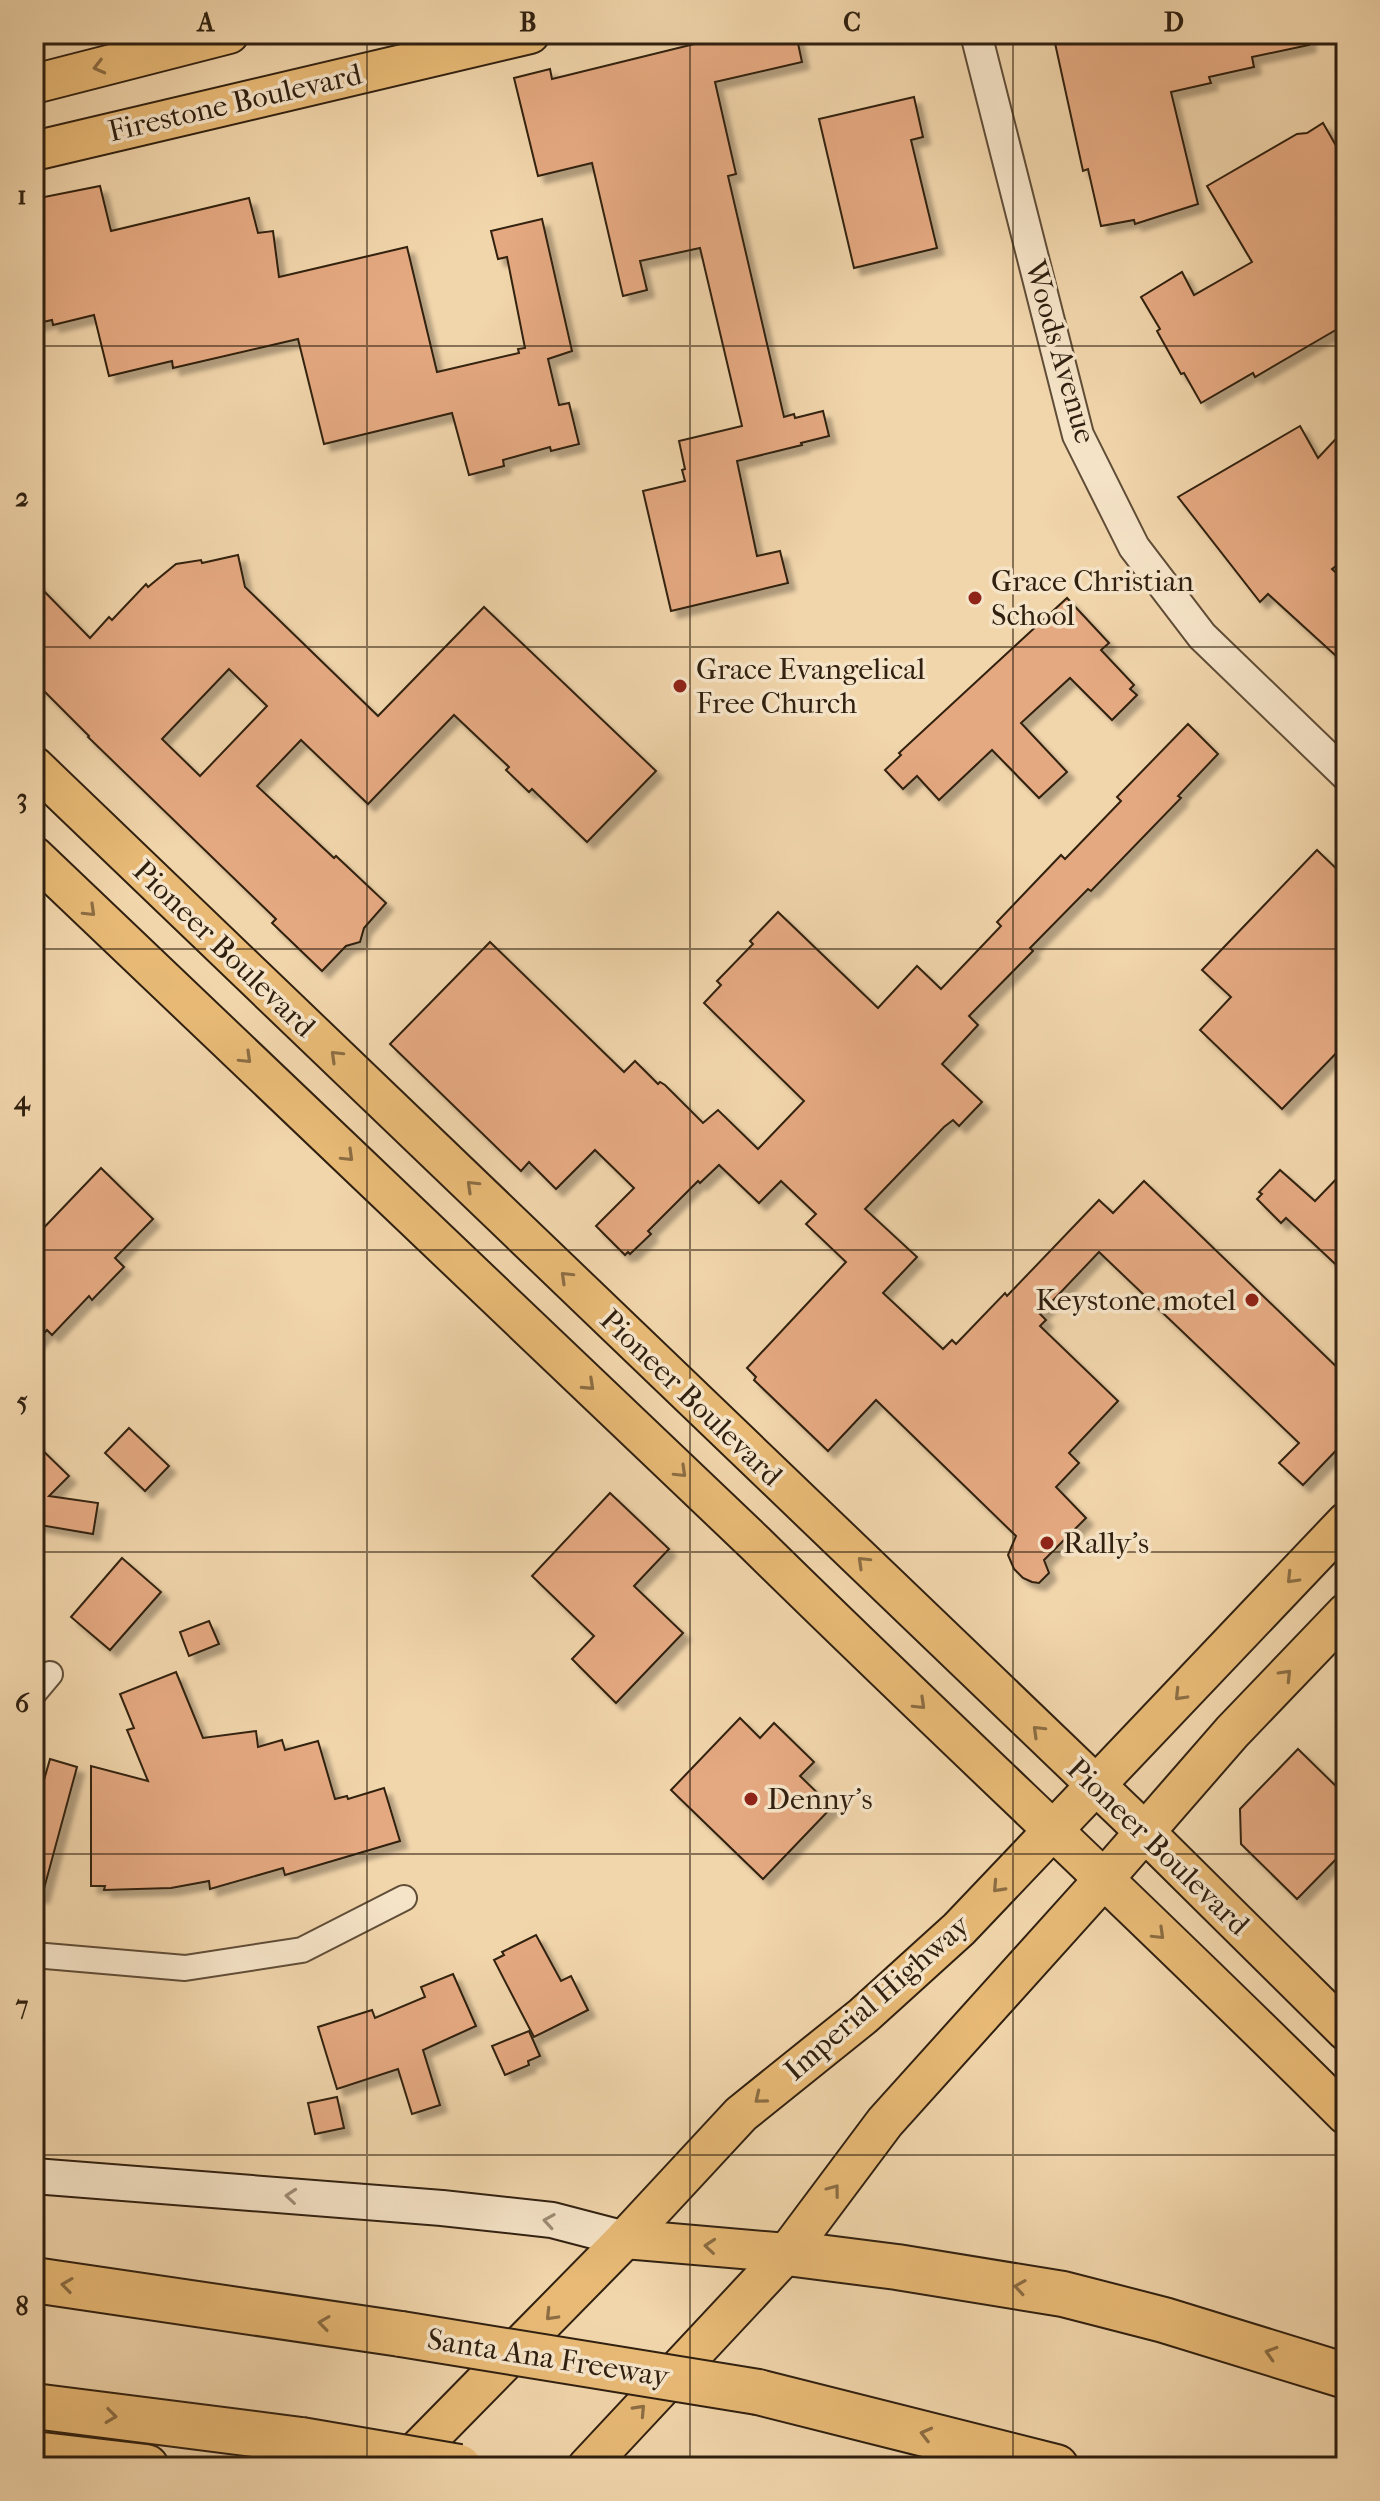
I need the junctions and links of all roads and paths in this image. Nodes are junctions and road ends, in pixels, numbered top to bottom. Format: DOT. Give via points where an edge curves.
graph roads {
  1 [pos="229,34"];
  2 [pos="530,34"];
  3 [pos="976,34"];
  4 [pos="34,84"];
  5 [pos="34,151"];
  6 [pos="34,766"];
  7 [pos="1346,775"];
  8 [pos="34,856"];
  9 [pos="1346,1522"];
  10 [pos="1346,1613"];
  11 [pos="50,1674"];
  12 [pos="34,1693"];
  13 [pos="1095,1785"];
  14 [pos="1052,1830"];
  15 [pos="1145,1832"];
  16 [pos="1103,1880"];
  17 [pos="404,1898"];
  18 [pos="34,1955"];
  19 [pos="1346,2031"];
  20 [pos="1346,2115"];
  21 [pos="34,2176"];
  22 [pos="625,2239"];
  23 [pos="787,2253"];
  24 [pos="34,2280"];
  25 [pos="1346,2376"];
  26 [pos="34,2406"];
  27 [pos="34,2454"];
  28 [pos="146,2467"];
  29 [pos="401,2467"];
  30 [pos="459,2467"];
  31 [pos="587,2467"];
  32 [pos="1056,2467"];
  1 -- 4 [label="main road, one-way"];
  2 -- 5 [label="main road, Firestone Boulevard"];
  3 -- 7 [label="street, Woods Avenue" via="1078,435 1134,547 1202,636"];
  13 -- 6 [label="main road, Pioneer Boulevard, one-way"];
  8 -- 14 [label="main road, Pioneer Boulevard, one-way"];
  9 -- 13 [label="main road, Imperial Highway, one-way"];
  15 -- 10 [label="main road, one-way"];
  11 -- 12 [label="street"];
  13 -- 14 [label="main road, Imperial Highway"];
  13 -- 15 [label="main road, Pioneer Boulevard"];
  14 -- 16 [label="main road, Pioneer Boulevard"];
  14 -- 22 [label="main road, Imperial Highway, one-way" via="917,1968 741,2114"];
  15 -- 16 [label="main road"];
  15 -- 19 [label="main road, Pioneer Boulevard"];
  16 -- 20 [label="main road, Pioneer Boulevard, one-way"];
  23 -- 16 [label="main road, one-way" via="885,2122"];
  17 -- 18 [label="street" via="302,1950 185,1968"];
  22 -- 21 [label="main road, one-way" via="552,2220 442,2208"];
  23 -- 22 [label="main road, one-way"];
  22 -- 29 [label="main road, Imperial Highway, one-way"];
  25 -- 23 [label="highway, one-way" via="1063,2294"];
  31 -- 23 [label="main road, one-way"];
  32 -- 24 [label="highway, Santa Ana Freeway, one-way, bridge" via="758,2392"];
  26 -- 30 [label="highway, one-way, bridge" via="301,2440"];
  27 -- 28 [label="highway"];
}
